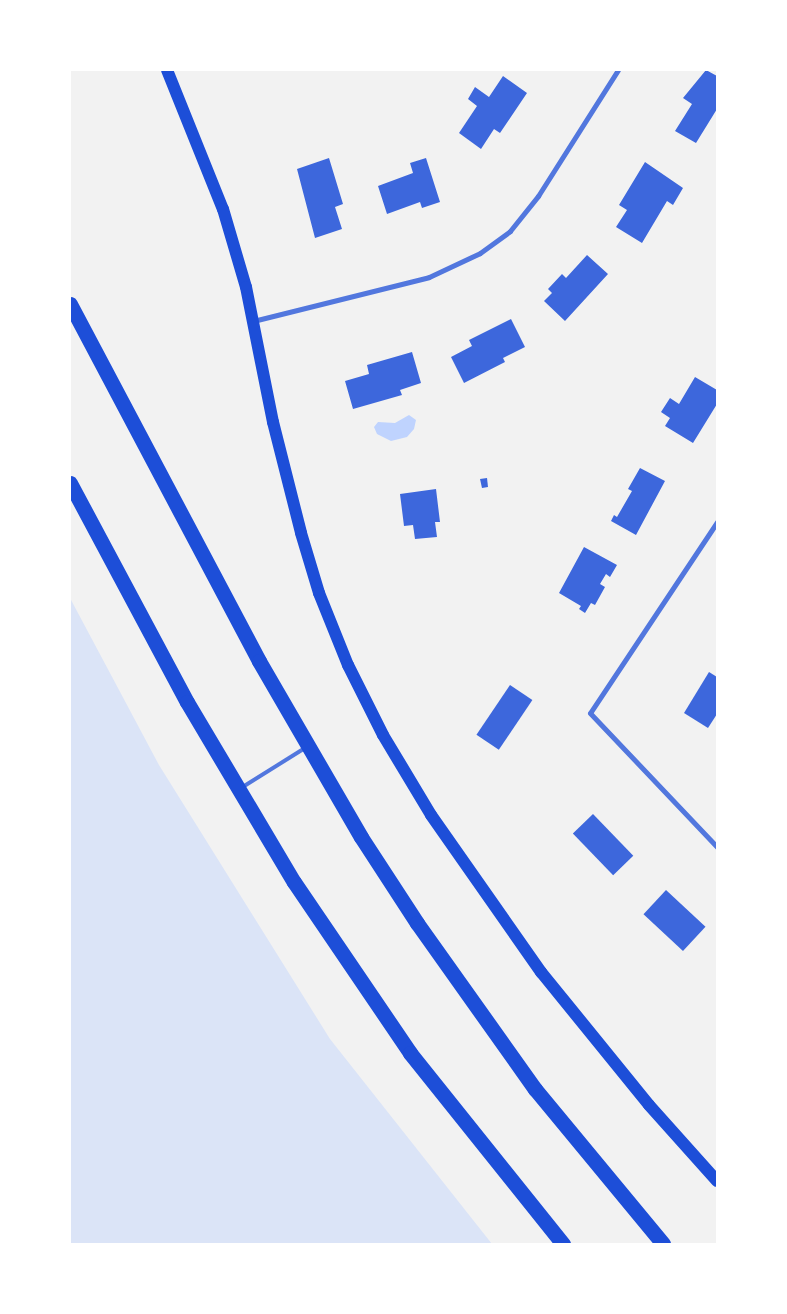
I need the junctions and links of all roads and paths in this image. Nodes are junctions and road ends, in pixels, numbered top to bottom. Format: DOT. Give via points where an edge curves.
graph roads {
  1 [pos="167,70"];
  2 [pos="618,70"];
  3 [pos="70,304"];
  4 [pos="252,321"];
  5 [pos="70,483"];
  6 [pos="717,522"];
  7 [pos="307,747"];
  8 [pos="238,790"];
  9 [pos="717,847"];
  10 [pos="717,1181"];
  11 [pos="539,1216"];
  12 [pos="559,1244"];
  13 [pos="563,1244"];
  14 [pos="663,1244"];
  1 -- 4 [label="main road" via="223,209"];
  2 -- 4 [label="street" via="538,196 510,231 480,253 429,277"];
  3 -- 7 [label="highway"];
  4 -- 10 [label="main road" via="272,422 316,584 348,665 383,735 431,815 541,972 649,1105"];
  5 -- 8 [label="highway"];
  6 -- 9 [label="street" via="590,713"];
  7 -- 8 [label="lane"];
  7 -- 14 [label="highway" via="407,908 473,1004 535,1089"];
  8 -- 11 [label="highway" via="299,890 410,1053"];
  11 -- 12 [label="highway"];
  11 -- 13 [label="highway"];
}
